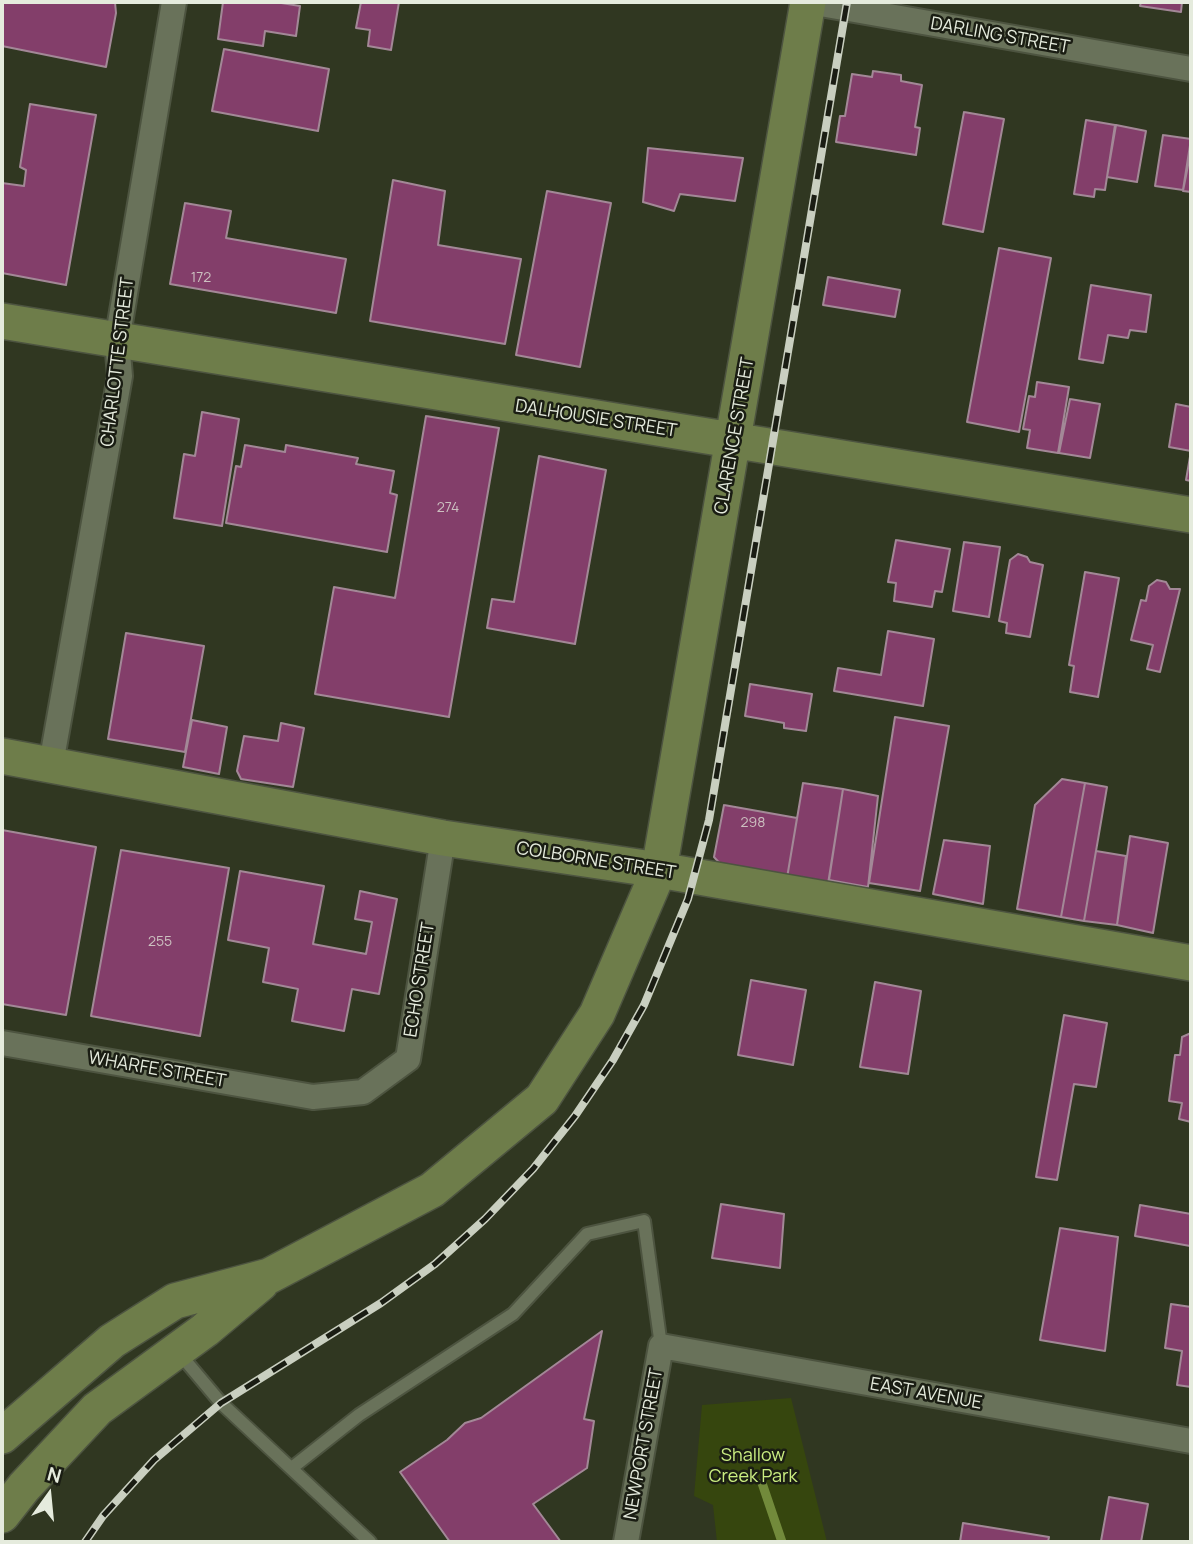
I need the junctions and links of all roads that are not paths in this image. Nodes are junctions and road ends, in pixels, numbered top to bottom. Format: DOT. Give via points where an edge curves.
graph roads {
  1 [pos="174,2"];
  2 [pos="808,2"];
  3 [pos="1191,69"];
  4 [pos="2,321"];
  5 [pos="117,341"];
  6 [pos="734,442"];
  7 [pos="1191,515"];
  8 [pos="2,756"];
  9 [pos="51,764"];
  10 [pos="443,838"];
  11 [pos="659,870"];
  12 [pos="1191,963"];
  13 [pos="2,1043"];
  14 [pos="313,1097"];
  15 [pos="269,1276"];
  16 [pos="661,1346"];
  17 [pos="177,1350"];
  18 [pos="2,1436"];
  19 [pos="1191,1441"];
  20 [pos="293,1467"];
  21 [pos="2,1515"];
  22 [pos="370,1542"];
  23 [pos="626,1542"];
  1 -- 5 [label="street, CHARLOTTE STREET"];
  2 -- 3 [label="street, DARLING STREET"];
  2 -- 6 [label="main road, CLARENCE STREET"];
  4 -- 5 [label="main road, DALHOUSIE STREET"];
  5 -- 6 [label="main road, DALHOUSIE STREET"];
  5 -- 9 [label="street, CHARLOTTE STREET" via="120,376"];
  6 -- 7 [label="main road, DALHOUSIE STREET"];
  6 -- 11 [label="main road, CLARENCE STREET"];
  8 -- 9 [label="main road, COLBORNE STREET"];
  9 -- 10 [label="main road, COLBORNE STREET"];
  10 -- 11 [label="main road, COLBORNE STREET"];
  10 -- 14 [label="street, ECHO STREET" via="408,1059 363,1092"];
  11 -- 12 [label="main road, COLBORNE STREET"];
  11 -- 15 [label="main road, CLARENCE STREET" via="597,1014 542,1099 432,1191"];
  13 -- 14 [label="street, WHARFE STREET"];
  15 -- 17 [label="main road"];
  15 -- 18 [label="main road" via="175,1301 112,1341"];
  16 -- 19 [label="street, EAST AVENUE"];
  16 -- 20 [label="lane" via="644,1222 587,1234 513,1314 359,1415"];
  16 -- 23 [label="street, NEWPORT STREET"];
  17 -- 20 [label="lane" via="221,1403"];
  17 -- 21 [label="main road" via="97,1409"];
  20 -- 22 [label="lane"];
}
